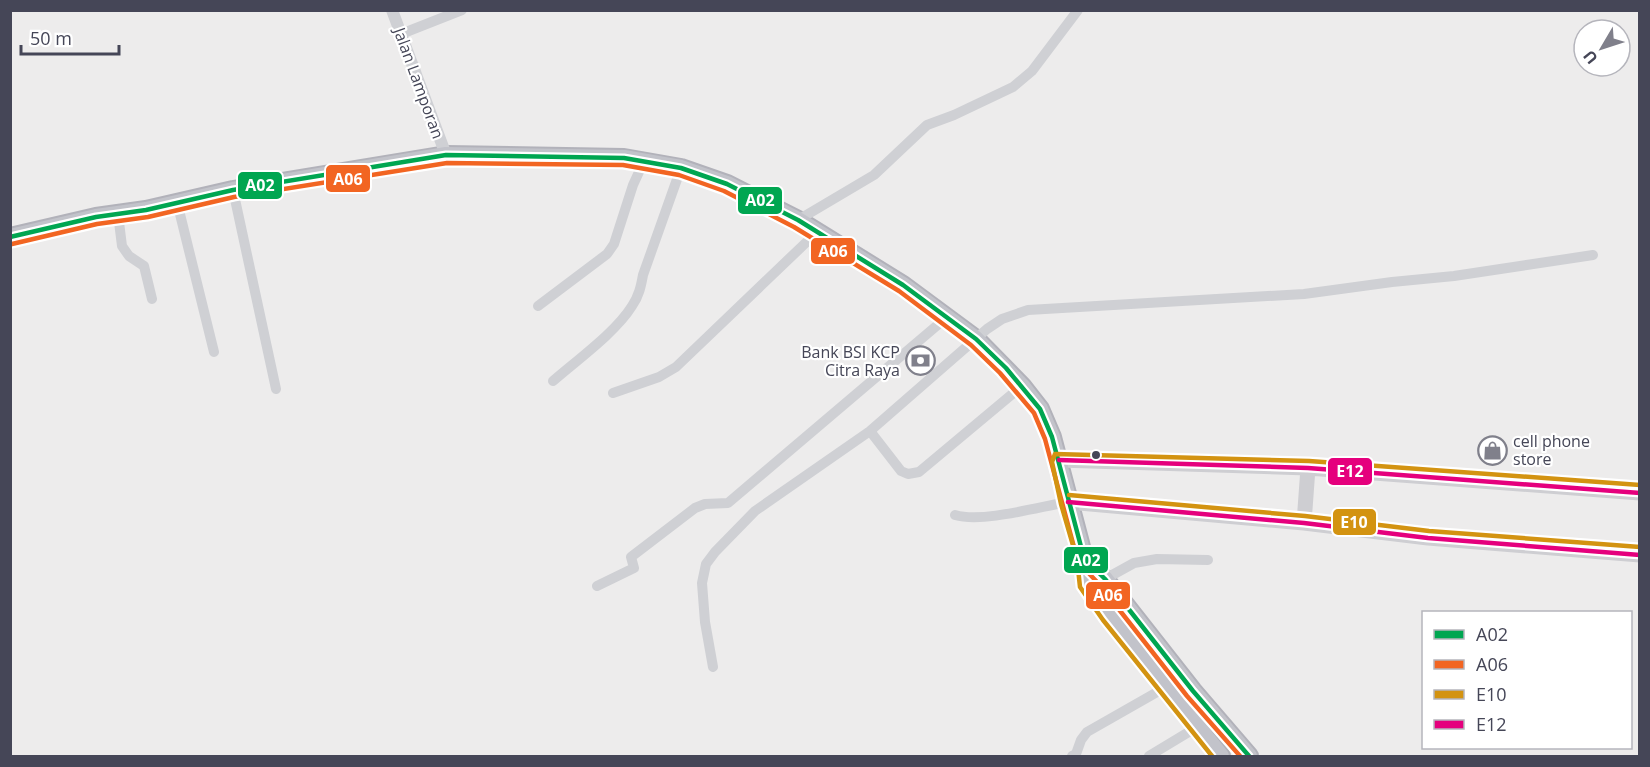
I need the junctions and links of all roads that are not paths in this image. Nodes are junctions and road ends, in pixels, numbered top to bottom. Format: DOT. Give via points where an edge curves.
graph roads {
  1 [pos="392,10"];
  2 [pos="462,10"];
  3 [pos="1078,10"];
  4 [pos="401,34"];
  5 [pos="446,155"];
  6 [pos="644,160"];
  7 [pos="681,168"];
  8 [pos="232,190"];
  9 [pos="177,202"];
  10 [pos="118,214"];
  11 [pos="798,220"];
  12 [pos="817,232"];
  13 [pos="10,237"];
  14 [pos="1593,255"];
  15 [pos="152,299"];
  16 [pos="538,306"];
  17 [pos="947,317"];
  18 [pos="976,339"];
  19 [pos="214,352"];
  20 [pos="553,381"];
  21 [pos="1022,386"];
  22 [pos="276,389"];
  23 [pos="613,393"];
  24 [pos="870,431"];
  25 [pos="1059,460"];
  26 [pos="1308,468"];
  27 [pos="1635,494"];
  28 [pos="1068,502"];
  29 [pos="955,515"];
  30 [pos="1304,523"];
  31 [pos="1635,552"];
  32 [pos="1084,558"];
  33 [pos="1208,560"];
  34 [pos="1105,579"];
  35 [pos="597,586"];
  36 [pos="713,667"];
  37 [pos="1166,687"];
  38 [pos="1197,727"];
  39 [pos="1076,756"];
  40 [pos="1149,756"];
  41 [pos="1221,756"];
  42 [pos="1249,756"];
  1 -- 4 [label="street, Jalan Lamporan"];
  2 -- 4 [label="street"];
  3 -- 11 [label="street" via="1032,71 1013,87 927,125 874,175"];
  4 -- 5 [label="street, Jalan Lamporan"];
  5 -- 6 [label="highway"];
  5 -- 8 [label="highway"];
  6 -- 7 [label="highway"];
  6 -- 16 [label="street" via="607,254"];
  7 -- 11 [label="highway" via="727,184"];
  7 -- 20 [label="street" via="633,305"];
  8 -- 9 [label="highway"];
  8 -- 22 [label="street"];
  9 -- 10 [label="highway"];
  9 -- 19 [label="street"];
  10 -- 13 [label="highway"];
  10 -- 15 [label="street" via="122,246 144,266"];
  11 -- 12 [label="highway"];
  12 -- 17 [label="highway"];
  12 -- 23 [label="street" via="676,367"];
  14 -- 18 [label="street" via="1304,294 1028,310 1002,319"];
  17 -- 18 [label="highway"];
  17 -- 35 [label="street" via="728,503 695,508 631,558 634,568"];
  18 -- 21 [label="highway"];
  18 -- 24 [label="street"];
  21 -- 24 [label="street" via="919,472 901,471"];
  21 -- 25 [label="highway" via="1040,409"];
  24 -- 36 [label="street" via="755,511 706,564 703,600"];
  25 -- 26 [label="main road"];
  25 -- 28 [label="highway"];
  26 -- 27 [label="main road"];
  26 -- 30 [label="main road"];
  28 -- 29 [label="street" via="981,517"];
  28 -- 30 [label="main road"];
  28 -- 32 [label="highway"];
  30 -- 31 [label="main road" via="1428,538"];
  32 -- 34 [label="highway"];
  32 -- 37 [label="highway" via="1087,583"];
  33 -- 34 [label="street" via="1157,559 1134,563"];
  34 -- 42 [label="highway"];
  37 -- 38 [label="highway"];
  37 -- 39 [label="street" via="1088,732"];
  38 -- 40 [label="street"];
  38 -- 41 [label="highway"];
}
